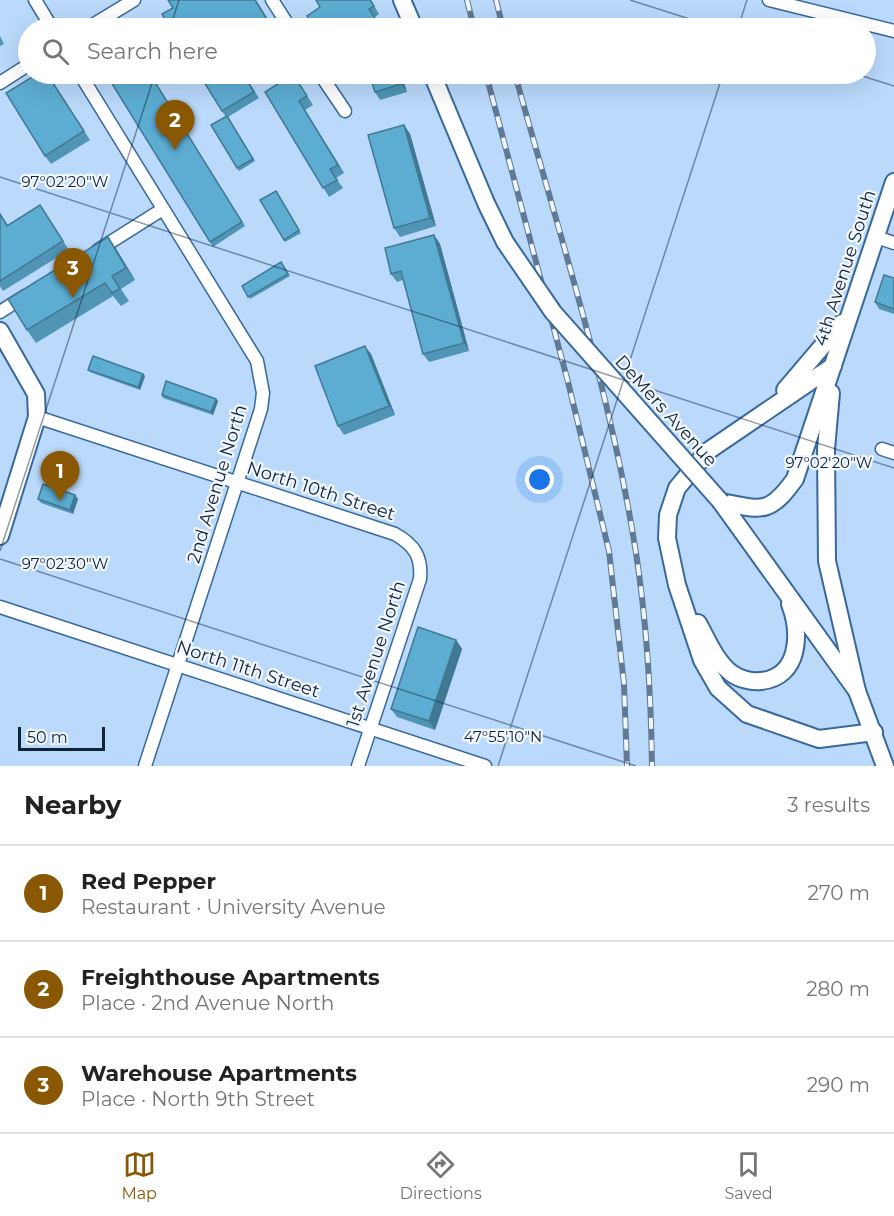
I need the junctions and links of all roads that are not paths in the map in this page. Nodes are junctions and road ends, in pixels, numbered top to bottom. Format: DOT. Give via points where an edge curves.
graph roads {
  1 [pos="35,0"];
  2 [pos="134,0"];
  3 [pos="272,0"];
  4 [pos="402,0"];
  5 [pos="769,0"];
  6 [pos="46,18"];
  7 [pos="104,18"];
  8 [pos="284,18"];
  9 [pos="410,18"];
  10 [pos="842,18"];
  11 [pos="876,27"];
  12 [pos="894,31"];
  13 [pos="18,71"];
  14 [pos="0,83"];
  15 [pos="86,84"];
  16 [pos="327,84"];
  17 [pos="436,84"];
  18 [pos="345,111"];
  19 [pos="894,182"];
  20 [pos="163,209"];
  21 [pos="876,237"];
  22 [pos="894,243"];
  23 [pos="89,256"];
  24 [pos="40,286"];
  25 [pos="0,312"];
  26 [pos="850,313"];
  27 [pos="0,331"];
  28 [pos="833,366"];
  29 [pos="37,417"];
  30 [pos="754,420"];
  31 [pos="238,483"];
  32 [pos="721,502"];
  33 [pos="0,536"];
  34 [pos="417,552"];
  35 [pos="678,585"];
  36 [pos="783,586"];
  37 [pos="0,607"];
  38 [pos="178,665"];
  39 [pos="857,691"];
  40 [pos="371,728"];
  41 [pos="874,732"];
  42 [pos="145,766"];
  43 [pos="358,766"];
  44 [pos="485,766"];
  45 [pos="885,766"];
  1 -- 6 [label="street"];
  2 -- 7 [label="street"];
  3 -- 8 [label="street"];
  4 -- 9 [label="main road"];
  5 -- 10 [label="street"];
  11 -- 12 [label="street"];
  13 -- 14 [label="street"];
  15 -- 20 [label="street, 2nd Avenue North"];
  16 -- 18 [label="street"];
  17 -- 32 [label="main road, DeMers Avenue, bridge" via="486,204 529,279 560,320"];
  19 -- 21 [label="main road, 4th Avenue South"];
  20 -- 23 [label="street"];
  20 -- 31 [label="street, 2nd Avenue North" via="257,361 261,409"];
  21 -- 22 [label="street"];
  21 -- 26 [label="main road, 4th Avenue South"];
  24 -- 25 [label="street"];
  26 -- 28 [label="main road, 4th Avenue South"];
  26 -- 30 [label="main road" via="796,378"];
  27 -- 29 [label="main road" via="36,394"];
  28 -- 30 [label="main road"];
  28 -- 32 [label="main road" via="795,479 780,500 766,508"];
  28 -- 39 [label="main road" via="826,449 827,561"];
  29 -- 31 [label="street, North 10th Street"];
  29 -- 33 [label="main road"];
  30 -- 35 [label="main road" via="708,451 676,488 668,515 667,538"];
  31 -- 34 [label="street, North 10th Street" via="395,534"];
  31 -- 38 [label="street, 2nd Avenue North"];
  32 -- 36 [label="main road, DeMers Avenue"];
  34 -- 40 [label="street, 1st Avenue North" via="420,579"];
  35 -- 36 [label="main road" via="718,662 734,675 753,682 784,673 796,652 794,616"];
  35 -- 41 [label="main road" via="702,660 718,688 747,714 819,739"];
  36 -- 39 [label="main road, DeMers Avenue"];
  37 -- 38 [label="street, North 11th Street"];
  38 -- 40 [label="street, North 11th Street"];
  38 -- 42 [label="street, 2nd Avenue North"];
  39 -- 41 [label="main road, DeMers Avenue"];
  40 -- 43 [label="street, 1st Avenue North"];
  40 -- 44 [label="street, North 11th Street"];
  41 -- 45 [label="main road, DeMers Avenue"];
}
